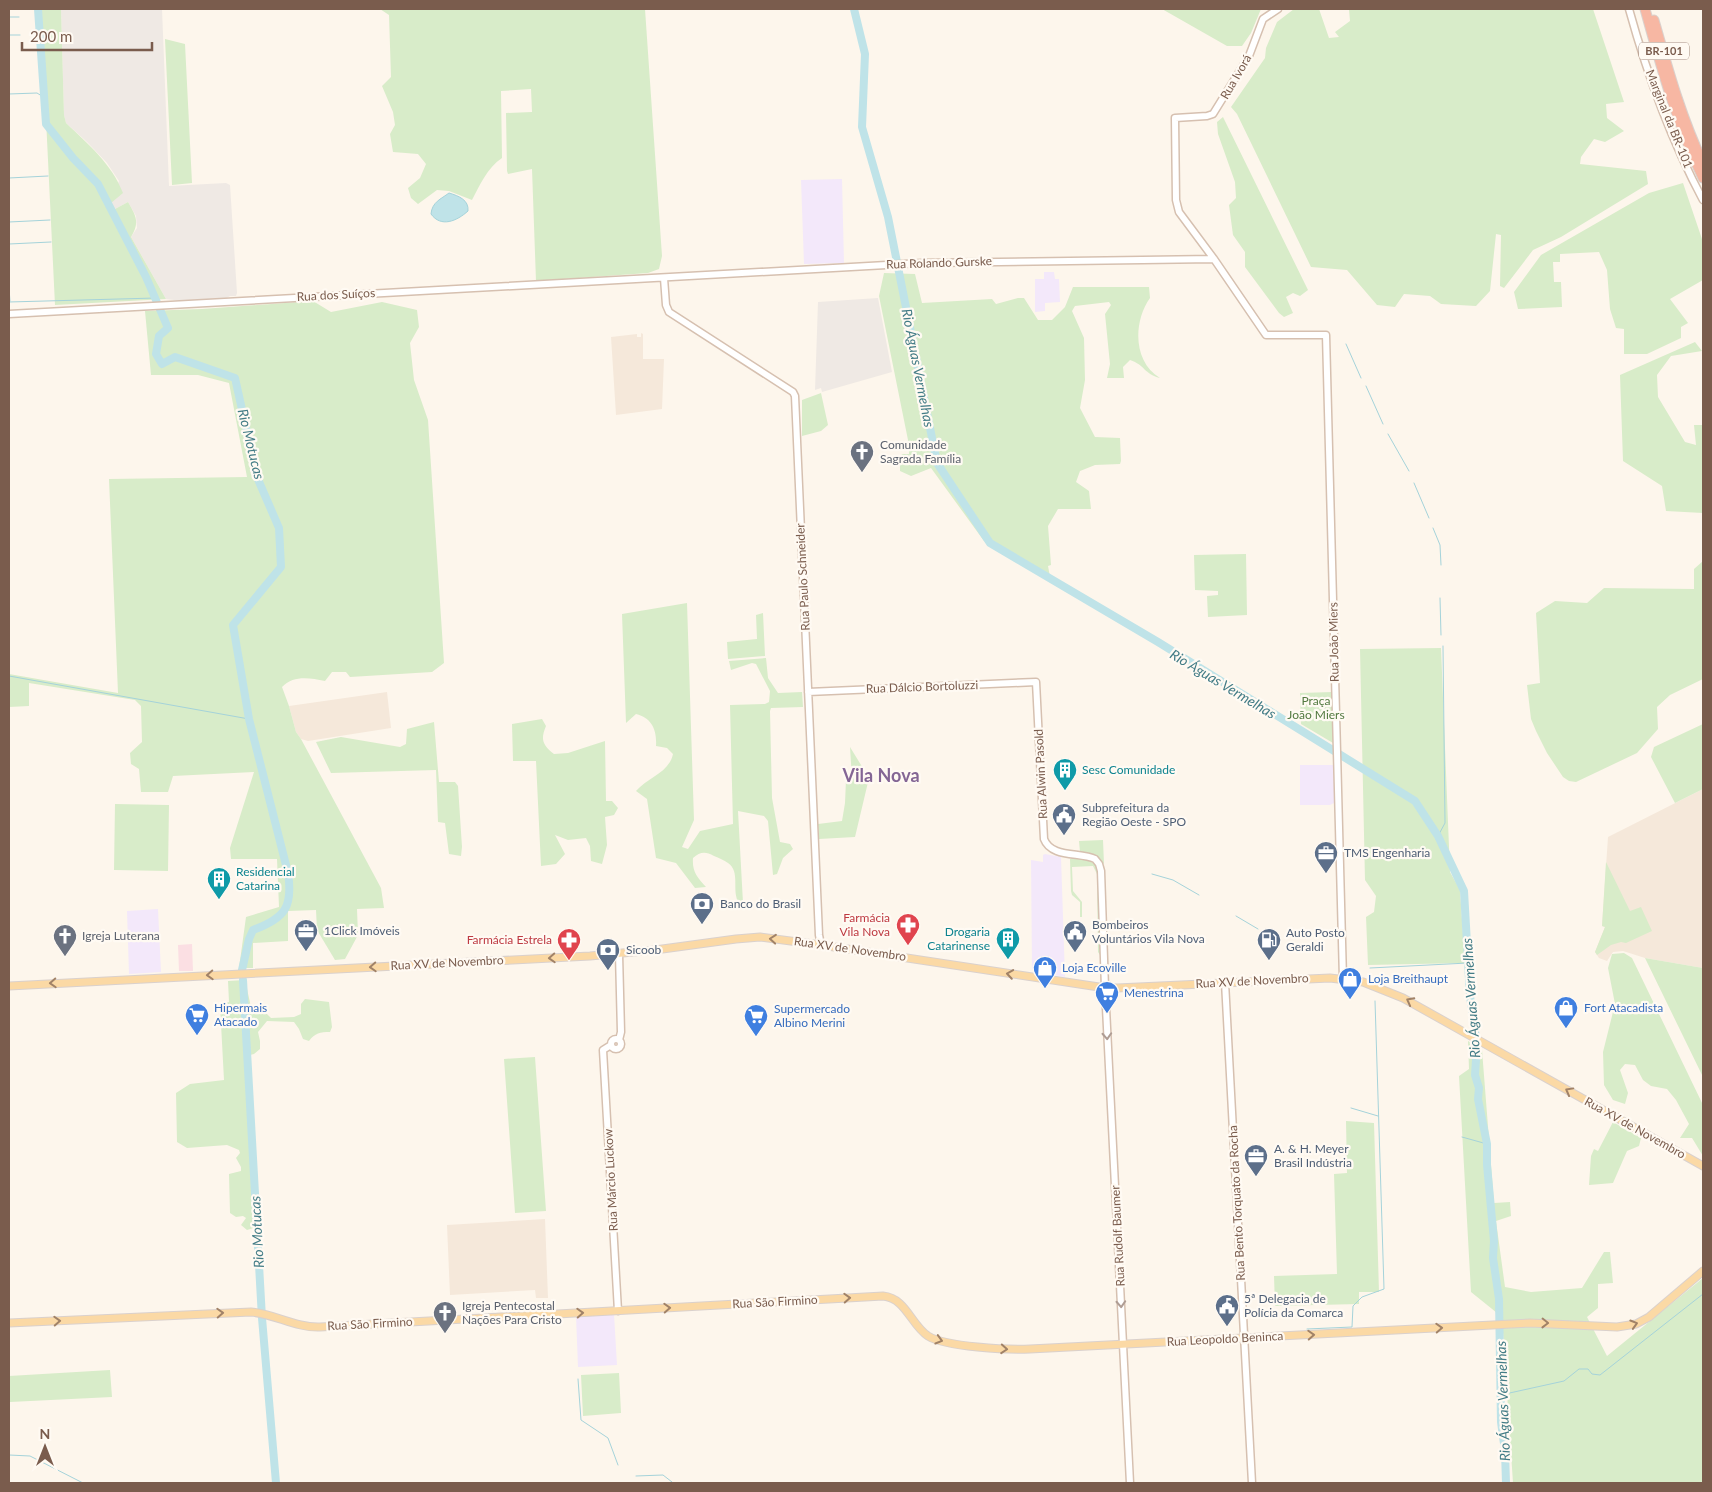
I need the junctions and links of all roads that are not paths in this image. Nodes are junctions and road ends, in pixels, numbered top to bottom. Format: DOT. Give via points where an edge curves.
graph roads {
  1 [pos="1278,9"];
  2 [pos="1629,9"];
  3 [pos="1645,9"];
  4 [pos="1651,9"];
  5 [pos="1703,164"];
  6 [pos="1703,178"];
  7 [pos="1703,200"];
  8 [pos="1214,259"];
  9 [pos="664,278"];
  10 [pos="9,314"];
  11 [pos="1036,682"];
  12 [pos="808,692"];
  13 [pos="1095,859"];
  14 [pos="822,944"];
  15 [pos="618,954"];
  16 [pos="1343,979"];
  17 [pos="1225,982"];
  18 [pos="9,986"];
  19 [pos="1105,988"];
  20 [pos="1703,1166"];
  21 [pos="1703,1271"];
  22 [pos="883,1296"];
  23 [pos="618,1311"];
  24 [pos="9,1323"];
  25 [pos="1245,1339"];
  26 [pos="1123,1344"];
  27 [pos="1130,1483"];
  28 [pos="1252,1483"];
  1 -- 8 [label="street, Rua Ivorá" via="1263,19 1250,56 1213,114 1175,118 1179,212"];
  2 -- 7 [label="street, Marginal da BR-101" via="1665,114"];
  3 -- 6 [label="highway, BR-101" via="1675,110"];
  4 -- 5 [label="highway, BR-101" via="1676,94"];
  8 -- 9 [label="street, Rua Rolando Gurske" via="891,264"];
  8 -- 16 [label="street, Rua João Miers" via="1266,335 1326,335"];
  9 -- 10 [label="street, Rua dos Suíços"];
  9 -- 12 [label="street, Rua Paulo Schneider" via="669,312 794,394"];
  11 -- 12 [label="street, Rua Dálcio Bortoluzzi"];
  11 -- 13 [label="street, Rua Alwin Pasold" via="1044,839 1052,849"];
  12 -- 14 [label="street, Rua Paulo Schneider"];
  13 -- 19 [label="street, Rua Rudolf Baumer" via="1101,872"];
  14 -- 15 [label="main road, Rua XV de Novembro, one-way" via="749,937"];
  19 -- 14 [label="main road, Rua XV de Novembro, one-way"];
  15 -- 18 [label="main road, Rua XV de Novembro, one-way"];
  15 -- 23 [label="street, Rua Márcio Luckow" via="621,1044 619,1048 611,1045 603,1050"];
  16 -- 17 [label="main road, Rua XV de Novembro"];
  20 -- 16 [label="main road, Rua XV de Novembro, one-way" via="1396,994"];
  17 -- 19 [label="main road, Rua XV de Novembro"];
  17 -- 25 [label="street, Rua Bento Torquato da Rocha"];
  19 -- 26 [label="street, Rua Rudolf Baumer, one-way"];
  25 -- 21 [label="main road, Rua Leopoldo Beninca, one-way" via="1505,1324 1617,1328 1642,1321 1656,1312"];
  23 -- 22 [label="main road, Rua São Firmino, one-way"];
  22 -- 26 [label="main road, Rua Leopoldo Beninca, one-way" via="897,1301 925,1333 941,1341 1020,1349"];
  24 -- 23 [label="main road, Rua São Firmino, one-way" via="257,1313 315,1327"];
  25 -- 26 [label="main road, Rua Leopoldo Beninca"];
  25 -- 28 [label="street, Rua Bento Torquato da Rocha"];
  26 -- 27 [label="street, Rua Rudolf Baumer"];
}
